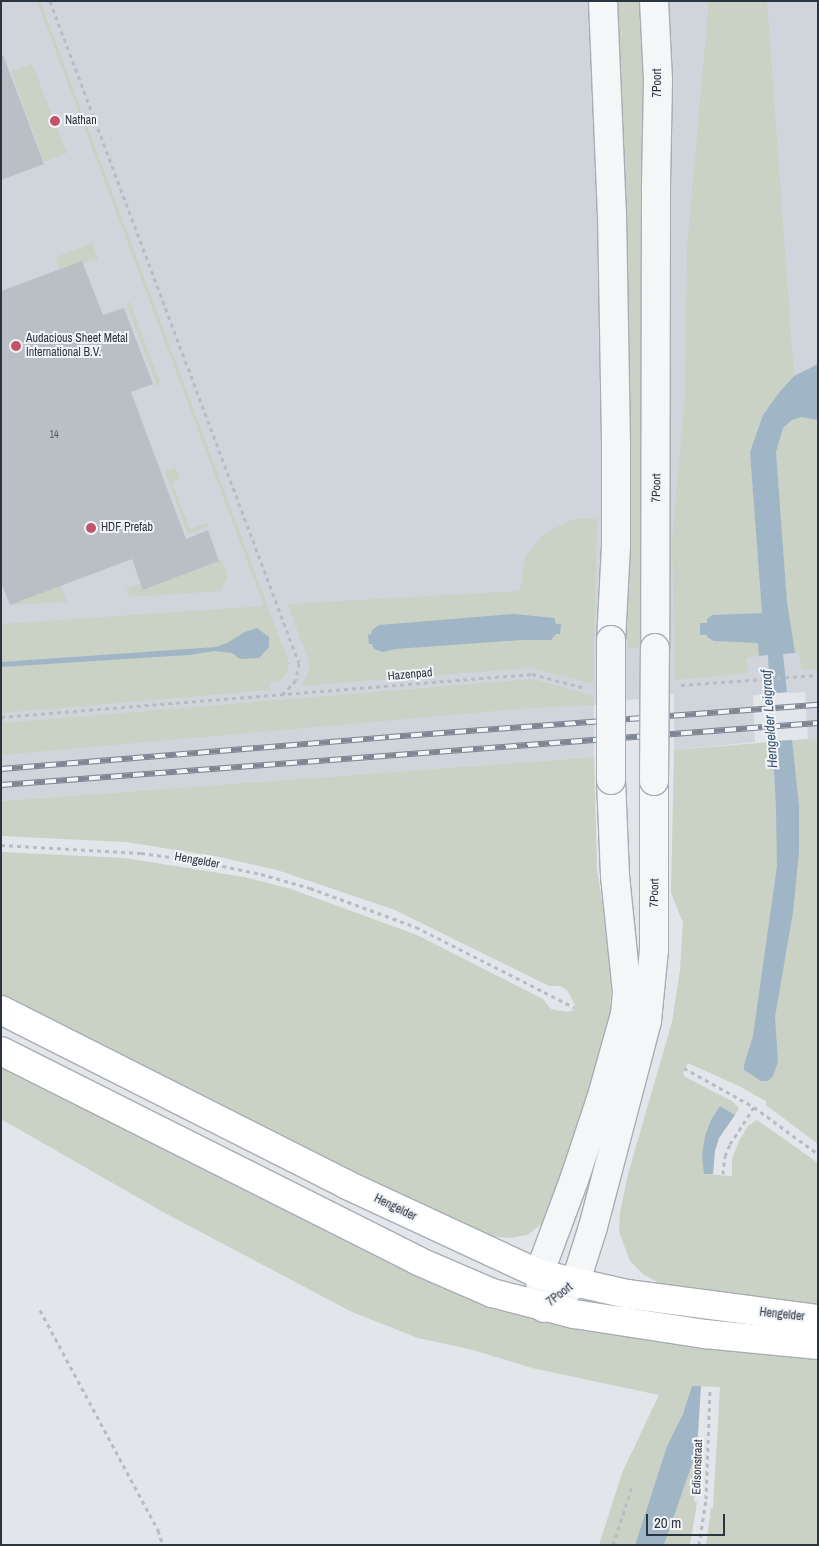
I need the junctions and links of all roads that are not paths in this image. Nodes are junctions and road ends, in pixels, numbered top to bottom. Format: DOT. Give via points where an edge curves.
graph roads {
  1 [pos="603,1"];
  2 [pos="654,1"];
  3 [pos="1,1010"];
  4 [pos="1,1051"];
  5 [pos="539,1274"];
  6 [pos="575,1284"];
  7 [pos="544,1308"];
  8 [pos="818,1319"];
  9 [pos="818,1345"];
  1 -- 5 [label="street, 7Poort, bridge" via="612,213 616,447 611,780 615,876 627,992 625,1014 602,1096"];
  2 -- 6 [label="street, 7Poort, bridge" via="658,81 654,958 647,1021 593,1228"];
  3 -- 5 [label="main road, Hengelder" via="345,1184"];
  4 -- 7 [label="main road, Hengelder" via="418,1261 492,1293"];
  5 -- 6 [label="main road, Hengelder"];
  5 -- 7 [label="street, 7Poort"];
  6 -- 7 [label="street, 7Poort"];
  6 -- 8 [label="main road, Hengelder" via="670,1301"];
  7 -- 9 [label="main road, Hengelder" via="705,1334"];
}
